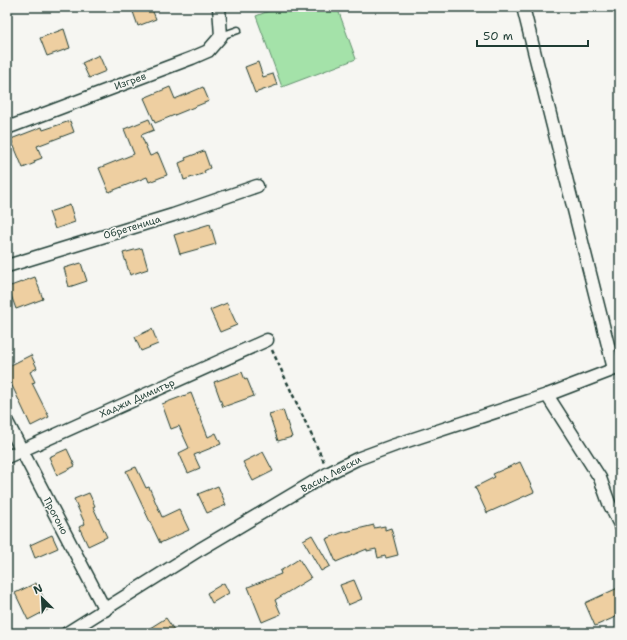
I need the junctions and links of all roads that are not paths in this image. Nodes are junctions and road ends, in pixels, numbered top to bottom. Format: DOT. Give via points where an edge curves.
graph roads {
  1 [pos="219,7"];
  2 [pos="523,7"];
  3 [pos="238,30"];
  4 [pos="221,36"];
  5 [pos="7,128"];
  6 [pos="257,186"];
  7 [pos="7,266"];
  8 [pos="267,340"];
  9 [pos="617,368"];
  10 [pos="547,395"];
  11 [pos="7,422"];
  12 [pos="22,450"];
  13 [pos="7,457"];
  14 [pos="620,525"];
  15 [pos="105,610"];
  16 [pos="67,633"];
  1 -- 4 [label="street"];
  2 -- 9 [label="street"];
  3 -- 4 [label="lane"];
  4 -- 5 [label="street, Изгрев" via="208,51 192,58"];
  6 -- 7 [label="street, Обретеница" via="173,215"];
  8 -- 12 [label="street, Хаджи Димитър"];
  9 -- 10 [label="street, Васил Левски"];
  10 -- 14 [label="street" via="600,478"];
  10 -- 15 [label="street, Васил Левски" via="357,459 199,550"];
  11 -- 12 [label="street, Прогоно"];
  12 -- 13 [label="street, Хаджи Димитър"];
  12 -- 15 [label="street, Прогоно"];
  15 -- 16 [label="street, Васил Левски"];
}
